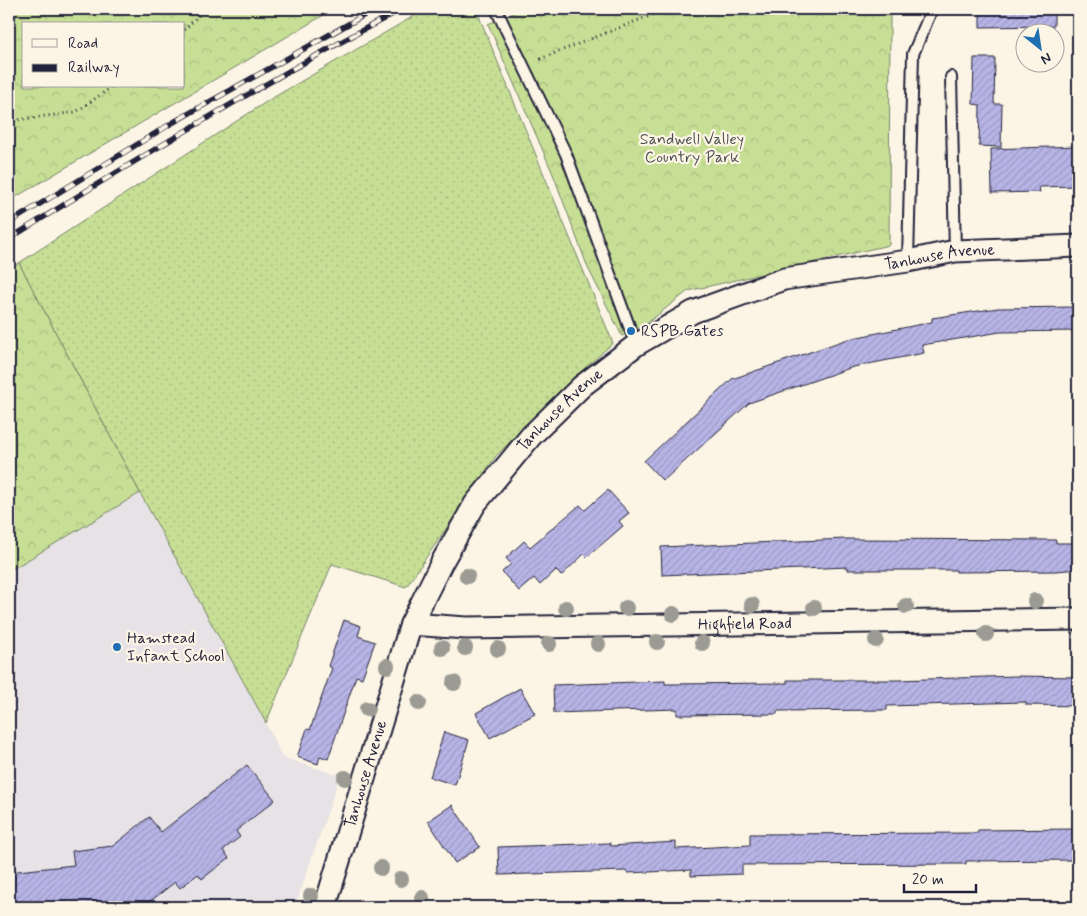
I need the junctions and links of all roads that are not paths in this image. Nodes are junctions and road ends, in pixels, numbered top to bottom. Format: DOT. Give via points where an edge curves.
graph roads {
  1 [pos="932,9"];
  2 [pos="497,10"];
  3 [pos="951,77"];
  4 [pos="1078,246"];
  5 [pos="955,251"];
  6 [pos="908,261"];
  7 [pos="636,345"];
  8 [pos="1078,619"];
  9 [pos="411,624"];
  10 [pos="325,907"];
  1 -- 6 [label="lane" via="913,54"];
  2 -- 7 [label="lane" via="566,154"];
  3 -- 5 [label="lane"];
  4 -- 5 [label="street, Tanhouse Avenue"];
  5 -- 6 [label="street, Tanhouse Avenue"];
  6 -- 7 [label="street, Tanhouse Avenue" via="784,279 693,312"];
  7 -- 9 [label="street, Tanhouse Avenue" via="582,386 537,430 475,504"];
  8 -- 9 [label="street, Highfield Road" via="466,628"];
  9 -- 10 [label="street, Tanhouse Avenue"];
}
